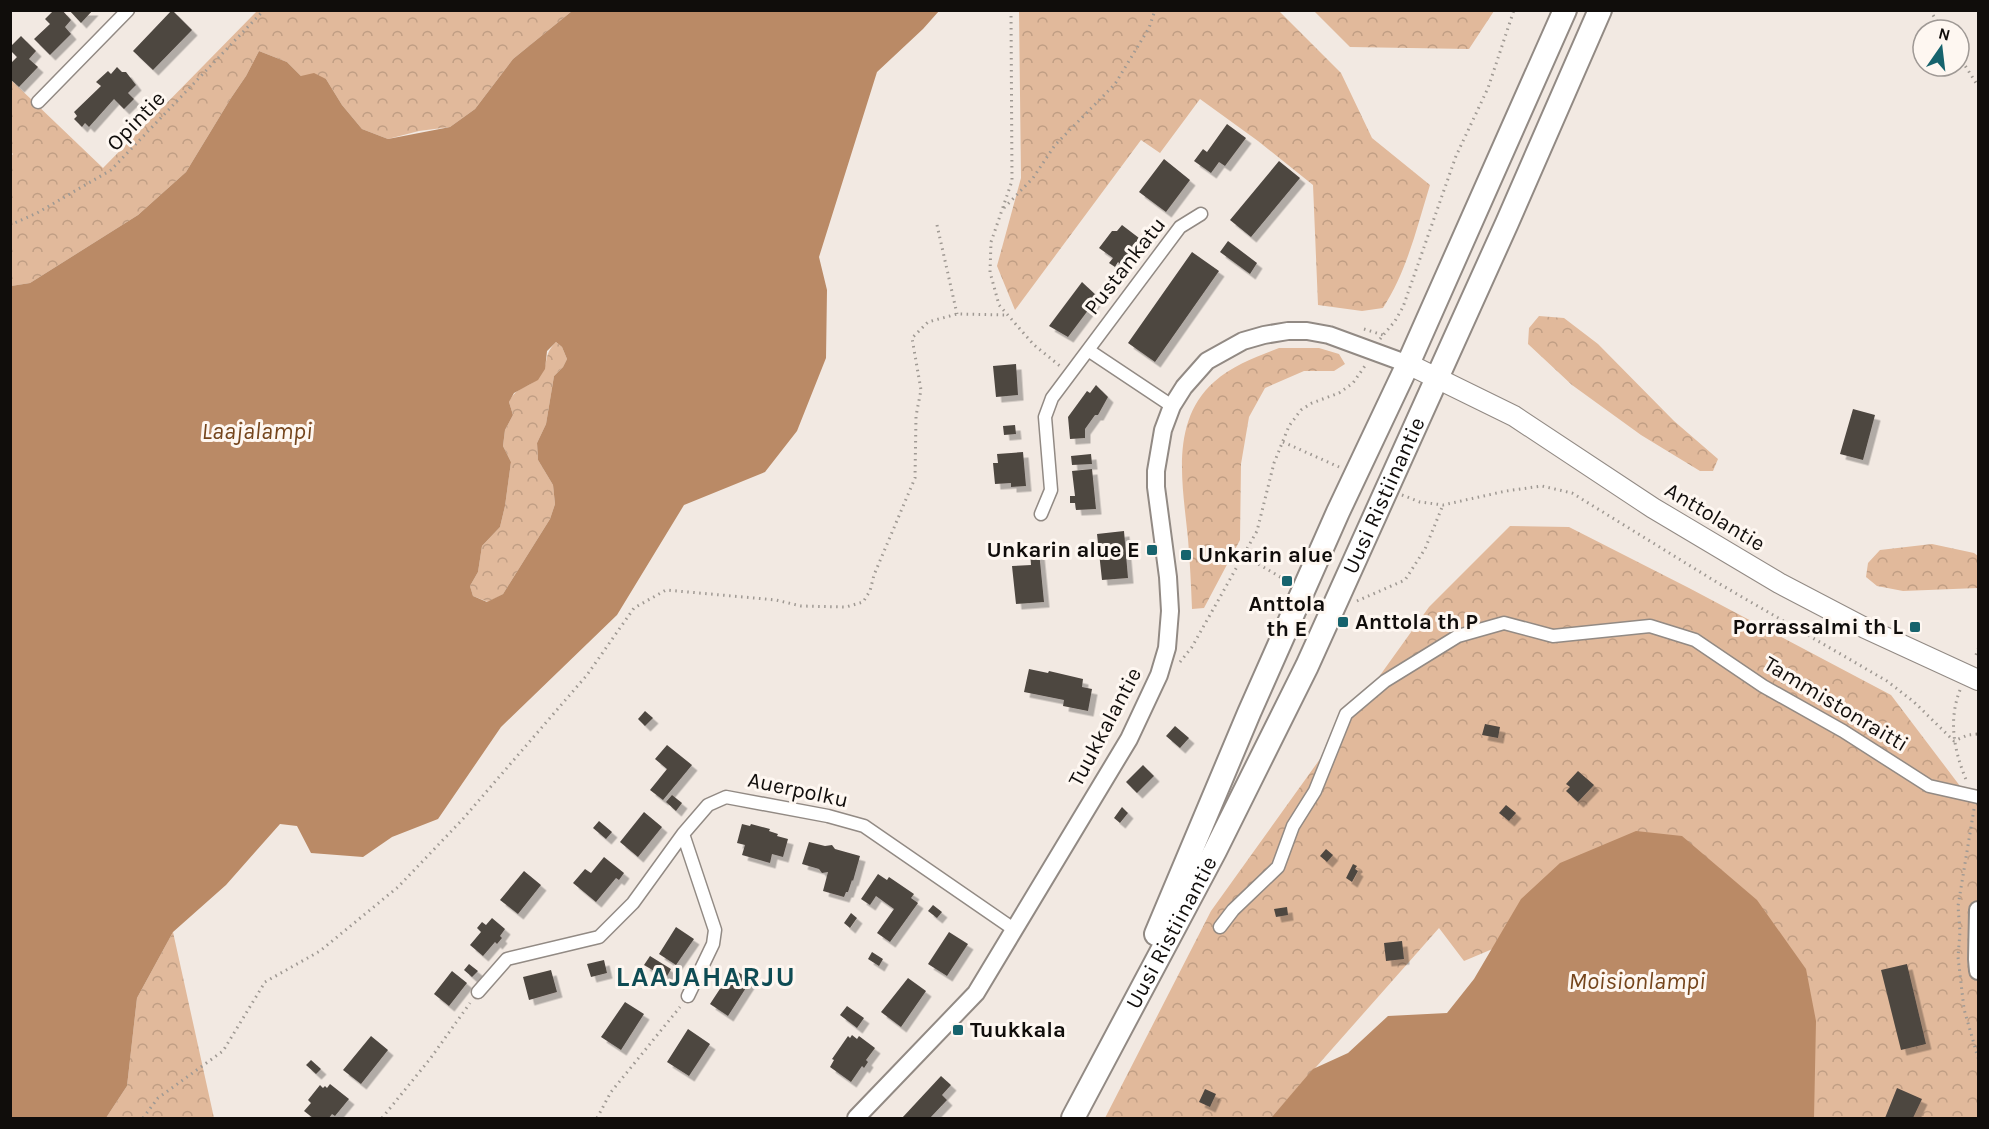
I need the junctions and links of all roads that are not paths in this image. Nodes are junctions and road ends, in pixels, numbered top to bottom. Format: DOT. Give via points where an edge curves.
graph roads {
  1 [pos="128,10"];
  2 [pos="1565,10"];
  3 [pos="1600,10"];
  4 [pos="38,102"];
  5 [pos="1202,214"];
  6 [pos="1088,350"];
  7 [pos="1408,364"];
  8 [pos="1437,377"];
  9 [pos="1172,406"];
  10 [pos="1041,514"];
  11 [pos="1970,684"];
  12 [pos="1975,797"];
  13 [pos="683,834"];
  14 [pos="1978,910"];
  15 [pos="1220,927"];
  16 [pos="1015,930"];
  17 [pos="1978,971"];
  18 [pos="478,992"];
  19 [pos="688,996"];
  20 [pos="1101,1069"];
  21 [pos="856,1119"];
  22 [pos="1072,1119"];
  1 -- 4 [label="street"];
  2 -- 7 [label="highway, Uusi Ristiinantie"];
  3 -- 8 [label="highway, Uusi Ristiinantie"];
  5 -- 6 [label="street, Pustankatu" via="1180,227"];
  6 -- 9 [label="street"];
  6 -- 10 [label="street, Pustankatu" via="1052,398 1045,417 1051,490"];
  7 -- 8 [label="main road, Anttolantie"];
  7 -- 9 [label="street, Tuukkalantie" via="1329,335 1307,331 1264,335 1243,341 1207,361"];
  7 -- 20 [label="highway, Uusi Ristiinantie" via="1259,692"];
  8 -- 11 [label="main road, Anttolantie" via="1514,416 1653,508 1779,583"];
  8 -- 20 [label="highway, Uusi Ristiinantie" via="1307,666"];
  9 -- 16 [label="street, Tuukkalantie" via="1163,430 1156,471 1170,611 1167,648 1159,675 1129,739"];
  12 -- 15 [label="street, Tammistonraitti" via="1929,786 1844,731 1763,686 1695,640 1650,626 1553,636 1504,623 1458,636 1386,681 1346,714 1278,867"];
  13 -- 16 [label="street, Auerpolku" via="708,805 726,797 864,826"];
  13 -- 18 [label="street, Auerpolku" via="633,903 599,936 507,959"];
  13 -- 19 [label="street" via="715,930 713,944"];
  14 -- 17 [label="street"];
  16 -- 21 [label="street, Tuukkalantie" via="976,993"];
  20 -- 22 [label="highway, Uusi Ristiinantie"];
}
